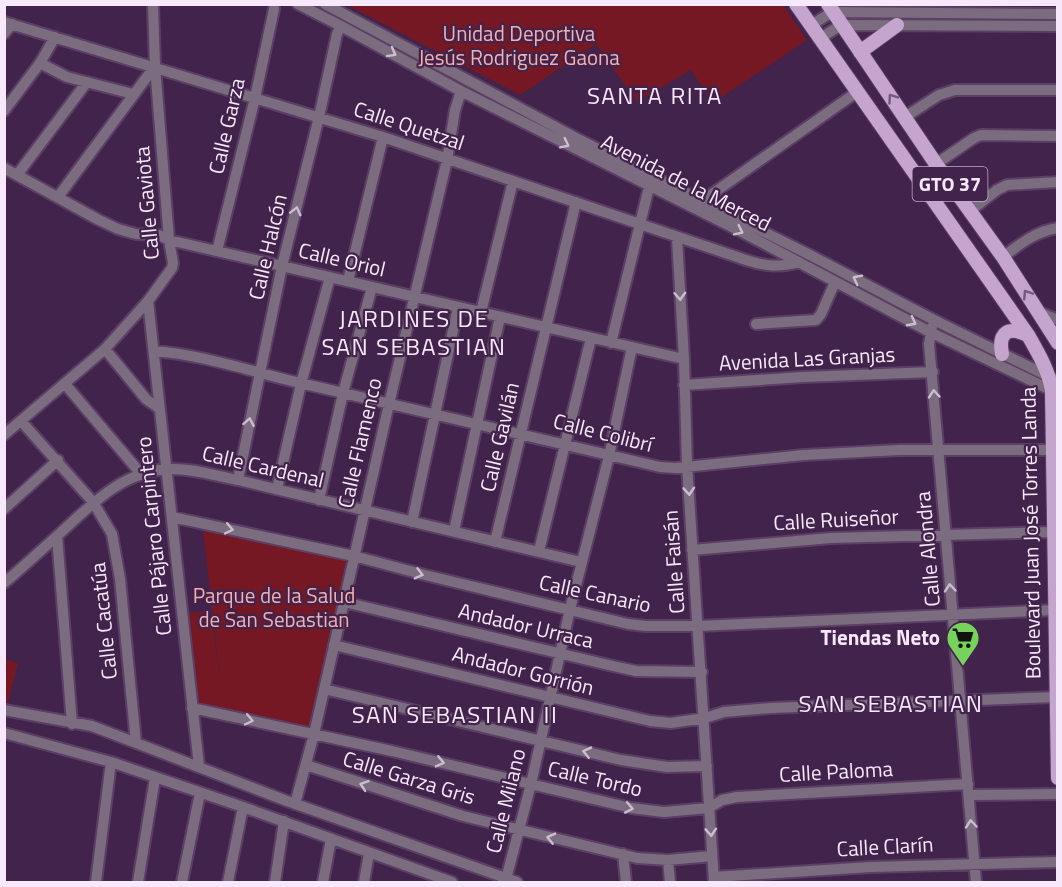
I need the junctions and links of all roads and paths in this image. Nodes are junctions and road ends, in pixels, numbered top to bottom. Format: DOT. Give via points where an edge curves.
graph roads {
  1 [pos="153,4"];
  2 [pos="298,4"];
  3 [pos="325,4"];
  4 [pos="796,4"];
  5 [pos="830,8"];
  6 [pos="952,8"];
  7 [pos="273,9"];
  8 [pos="1058,14"];
  9 [pos="8,23"];
  10 [pos="841,25"];
  11 [pos="897,25"];
  12 [pos="341,26"];
  13 [pos="810,26"];
  14 [pos="1058,26"];
  15 [pos="4,34"];
  16 [pos="55,37"];
  17 [pos="819,39"];
  18 [pos="860,52"];
  19 [pos="40,63"];
  20 [pos="155,66"];
  21 [pos="87,82"];
  22 [pos="1058,90"];
  23 [pos="461,91"];
  24 [pos="857,92"];
  25 [pos="133,94"];
  26 [pos="255,98"];
  27 [pos="4,111"];
  28 [pos="319,117"];
  29 [pos="905,117"];
  30 [pos="1058,136"];
  31 [pos="383,137"];
  32 [pos="447,160"];
  33 [pos="936,164"];
  34 [pos="4,168"];
  35 [pos="17,175"];
  36 [pos="513,181"];
  37 [pos="651,182"];
  38 [pos="1058,182"];
  39 [pos="58,197"];
  40 [pos="702,201"];
  41 [pos="576,202"];
  42 [pos="969,211"];
  43 [pos="640,224"];
  44 [pos="1058,228"];
  45 [pos="677,238"];
  46 [pos="169,240"];
  47 [pos="217,251"];
  48 [pos="1003,258"];
  49 [pos="799,262"];
  50 [pos="282,266"];
  51 [pos="330,277"];
  52 [pos="348,281"];
  53 [pos="835,282"];
  54 [pos="372,287"];
  55 [pos="414,297"];
  56 [pos="148,301"];
  57 [pos="458,307"];
  58 [pos="481,312"];
  59 [pos="1039,312"];
  60 [pos="500,317"];
  61 [pos="934,320"];
  62 [pos="1058,320"];
  63 [pos="756,324"];
  64 [pos="545,327"];
  65 [pos="930,332"];
  66 [pos="1028,335"];
  67 [pos="591,338"];
  68 [pos="611,343"];
  69 [pos="1058,343"];
  70 [pos="632,347"];
  71 [pos="105,349"];
  72 [pos="154,351"];
  73 [pos="1002,354"];
  74 [pos="684,359"];
  75 [pos="933,372"];
  76 [pos="259,373"];
  77 [pos="65,384"];
  78 [pos="301,384"];
  79 [pos="684,385"];
  80 [pos="1054,386"];
  81 [pos="343,393"];
  82 [pos="389,404"];
  83 [pos="160,409"];
  84 [pos="434,415"];
  85 [pos="21,421"];
  86 [pos="478,424"];
  87 [pos="520,434"];
  88 [pos="4,435"];
  89 [pos="565,444"];
  90 [pos="1052,450"];
  91 [pos="939,452"];
  92 [pos="609,456"];
  93 [pos="58,460"];
  94 [pos="687,465"];
  95 [pos="166,469"];
  96 [pos="141,475"];
  97 [pos="238,480"];
  98 [pos="277,489"];
  99 [pos="319,500"];
  100 [pos="93,502"];
  101 [pos="4,510"];
  102 [pos="364,511"];
  103 [pos="172,517"];
  104 [pos="412,522"];
  105 [pos="454,531"];
  106 [pos="1054,532"];
  107 [pos="946,535"];
  108 [pos="57,536"];
  109 [pos="495,542"];
  110 [pos="692,550"];
  111 [pos="539,551"];
  112 [pos="354,556"];
  113 [pos="581,562"];
  114 [pos="1056,564"];
  115 [pos="4,583"];
  116 [pos="1056,586"];
  117 [pos="344,602"];
  118 [pos="570,609"];
  119 [pos="1054,610"];
  120 [pos="952,613"];
  121 [pos="699,626"];
  122 [pos="334,645"];
  123 [pos="560,654"];
  124 [pos="702,672"];
  125 [pos="324,689"];
  126 [pos="1055,697"];
  127 [pos="551,698"];
  128 [pos="961,701"];
  129 [pos="192,708"];
  130 [pos="4,710"];
  131 [pos="705,718"];
  132 [pos="72,724"];
  133 [pos="4,733"];
  134 [pos="314,734"];
  135 [pos="541,741"];
  136 [pos="136,743"];
  137 [pos="111,762"];
  138 [pos="306,765"];
  139 [pos="199,766"];
  140 [pos="707,766"];
  141 [pos="155,778"];
  142 [pos="1058,778"];
  143 [pos="531,784"];
  144 [pos="968,790"];
  145 [pos="200,793"];
  146 [pos="1058,794"];
  147 [pos="296,804"];
  148 [pos="243,807"];
  149 [pos="709,807"];
  150 [pos="284,821"];
  151 [pos="520,831"];
  152 [pos="331,839"];
  153 [pos="369,853"];
  154 [pos="623,854"];
  155 [pos="712,856"];
  156 [pos="668,860"];
  157 [pos="1058,862"];
  158 [pos="975,863"];
  159 [pos="714,880"];
  160 [pos="512,881"];
  161 [pos="96,882"];
  162 [pos="138,882"];
  163 [pos="182,882"];
  164 [pos="228,882"];
  165 [pos="275,882"];
  166 [pos="323,882"];
  167 [pos="364,882"];
  168 [pos="452,882"];
  169 [pos="626,882"];
  170 [pos="670,882"];
  171 [pos="976,882"];
  1 -- 20 [label="street, Calle Gaviota"];
  2 -- 12 [label="street, Avenida de la Merced"];
  3 -- 37 [label="street, Avenida de la Merced"];
  4 -- 13 [label="main road, Boulevard Juan José Torres Landa / GTO 37"];
  5 -- 6 [label="street"];
  5 -- 10 [label="main road, GTO 37"];
  5 -- 13 [label="street"];
  6 -- 8 [label="street"];
  7 -- 26 [label="street, Calle Garza"];
  9 -- 15 [label="street"];
  9 -- 16 [label="street, Calle Quetzal"];
  10 -- 11 [label="street"];
  10 -- 17 [label="street"];
  10 -- 18 [label="main road, GTO 37"];
  11 -- 14 [label="street"];
  11 -- 18 [label="main road"];
  12 -- 23 [label="street, Avenida de la Merced, one-way"];
  12 -- 28 [label="street, Calle Halcón"];
  13 -- 17 [label="main road, Boulevard Juan José Torres Landa / GTO 37"];
  16 -- 19 [label="street"];
  16 -- 20 [label="street, Calle Quetzal"];
  17 -- 24 [label="main road, Boulevard Juan José Torres Landa / GTO 37"];
  29 -- 18 [label="main road, GTO 37, one-way"];
  19 -- 21 [label="street" via="59,74"];
  19 -- 27 [label="street"];
  20 -- 25 [label="street"];
  20 -- 26 [label="street, Calle Quetzal"];
  20 -- 46 [label="street, Calle Gaviota"];
  21 -- 25 [label="street"];
  21 -- 35 [label="street"];
  22 -- 29 [label="street" via="955,90 939,95"];
  23 -- 32 [label="street, Calle Flamenco"];
  23 -- 37 [label="street, Avenida de la Merced, one-way"];
  24 -- 40 [label="street"];
  24 -- 66 [label="main road, Boulevard Juan José Torres Landa / GTO 37"];
  25 -- 39 [label="street"];
  26 -- 28 [label="street, Calle Quetzal"];
  26 -- 47 [label="street, Calle Garza"];
  28 -- 31 [label="street, Calle Quetzal"];
  50 -- 28 [label="street, Calle Halcón, one-way"];
  29 -- 33 [label="main road, GTO 37"];
  30 -- 33 [label="street" via="981,135"];
  31 -- 32 [label="street, Calle Quetzal"];
  31 -- 52 [label="street"];
  32 -- 36 [label="street, Calle Quetzal"];
  32 -- 55 [label="street, Calle Flamenco"];
  33 -- 42 [label="main road, GTO 37"];
  34 -- 35 [label="street, Calle Oriol"];
  35 -- 39 [label="street, Calle Oriol"];
  36 -- 41 [label="street, Calle Quetzal"];
  36 -- 58 [label="street"];
  37 -- 40 [label="street, Avenida de la Merced"];
  37 -- 43 [label="street"];
  37 -- 49 [label="street, Avenida de la Merced, one-way"];
  38 -- 42 [label="street" via="1007,185"];
  39 -- 46 [label="street, Calle Oriol" via="118,229"];
  61 -- 40 [label="street, Avenida de la Merced, one-way"];
  41 -- 43 [label="street, Calle Quetzal"];
  41 -- 64 [label="street, Calle Gavilán"];
  42 -- 48 [label="main road, GTO 37"];
  43 -- 45 [label="street, Calle Quetzal"];
  43 -- 68 [label="street"];
  44 -- 48 [label="street" via="1028,238"];
  45 -- 49 [label="street, Calle Quetzal" via="770,267"];
  45 -- 74 [label="street, Calle Faisán, one-way"];
  46 -- 47 [label="street, Calle Oriol"];
  46 -- 56 [label="street, Calle Gaviota" via="172,268"];
  47 -- 50 [label="street, Calle Oriol"];
  59 -- 48 [label="main road, GTO 37, one-way"];
  49 -- 53 [label="street, Avenida de la Merced"];
  50 -- 51 [label="street, Calle Oriol"];
  50 -- 76 [label="street, Calle Halcón"];
  51 -- 52 [label="street, Calle Oriol"];
  51 -- 78 [label="street"];
  52 -- 54 [label="street, Calle Oriol"];
  53 -- 63 [label="street" via="816,320"];
  53 -- 65 [label="street, Avenida de la Merced, one-way"];
  54 -- 55 [label="street, Calle Oriol"];
  54 -- 81 [label="street"];
  55 -- 57 [label="street, Calle Oriol"];
  55 -- 82 [label="street, Calle Flamenco"];
  56 -- 71 [label="street, Calle Gaviota"];
  56 -- 72 [label="street, Calle Pájaro Carpintero"];
  57 -- 58 [label="street, Calle Oriol"];
  57 -- 84 [label="street"];
  58 -- 60 [label="street, Calle Oriol"];
  59 -- 62 [label="street"];
  59 -- 69 [label="main road, GTO 37"];
  60 -- 64 [label="street, Calle Oriol"];
  60 -- 86 [label="street"];
  61 -- 65 [label="street, Calle Alondra"];
  61 -- 73 [label="street, Avenida de la Merced"];
  64 -- 67 [label="street, Calle Oriol"];
  64 -- 87 [label="street, Calle Gavilán"];
  65 -- 75 [label="street, Calle Alondra"];
  65 -- 80 [label="street, Avenida de la Merced"];
  66 -- 73 [label="main road" via="1013,331 1004,334 1000,339"];
  66 -- 80 [label="main road, Boulevard Juan José Torres Landa / GTO 37"];
  67 -- 68 [label="street, Calle Oriol"];
  67 -- 89 [label="street"];
  68 -- 70 [label="street, Calle Oriol"];
  70 -- 74 [label="street, Calle Oriol"];
  70 -- 92 [label="street, Calle Milano"];
  71 -- 77 [label="street, Calle Gaviota"];
  71 -- 83 [label="street" via="146,399"];
  72 -- 76 [label="street, Calle Colibrí"];
  72 -- 83 [label="street, Calle Pájaro Carpintero"];
  73 -- 80 [label="street, Avenida de la Merced"];
  74 -- 79 [label="street, Calle Faisán"];
  75 -- 79 [label="street, Avenida Las Granjas"];
  91 -- 75 [label="street, Calle Alondra, one-way"];
  76 -- 78 [label="street, Calle Colibrí"];
  97 -- 76 [label="street, Calle Halcón, one-way"];
  77 -- 85 [label="street, Calle Gaviota"];
  77 -- 96 [label="street"];
  78 -- 81 [label="street, Calle Colibrí"];
  78 -- 98 [label="street"];
  79 -- 94 [label="street, Calle Faisán"];
  80 -- 90 [label="main road, Boulevard Juan José Torres Landa / GTO 37"];
  81 -- 82 [label="street, Calle Colibrí"];
  81 -- 99 [label="street"];
  82 -- 84 [label="street, Calle Colibrí"];
  82 -- 102 [label="street, Calle Flamenco"];
  83 -- 95 [label="street, Calle Pájaro Carpintero"];
  84 -- 86 [label="street, Calle Colibrí"];
  84 -- 104 [label="street"];
  85 -- 88 [label="street, Calle Gaviota"];
  85 -- 93 [label="street, Calle Cacatúa"];
  86 -- 87 [label="street, Calle Colibrí"];
  86 -- 105 [label="street"];
  87 -- 89 [label="street, Calle Colibrí"];
  87 -- 109 [label="street, Calle Gavilán"];
  89 -- 92 [label="street, Calle Colibrí"];
  89 -- 111 [label="street"];
  90 -- 91 [label="street, Calle Colibrí"];
  90 -- 106 [label="main road, Boulevard Juan José Torres Landa / GTO 37"];
  91 -- 94 [label="street, Calle Colibrí" via="899,450"];
  91 -- 107 [label="street, Calle Alondra"];
  92 -- 94 [label="street, Calle Colibrí" via="660,467"];
  92 -- 113 [label="street, Calle Milano"];
  93 -- 100 [label="street, Calle Cacatúa"];
  93 -- 101 [label="street"];
  94 -- 110 [label="street, Calle Faisán, one-way"];
  95 -- 96 [label="street, Calle Cardenal"];
  95 -- 97 [label="street, Calle Cardenal"];
  95 -- 103 [label="street, Calle Pájaro Carpintero"];
  96 -- 100 [label="street, Calle Cardenal" via="119,483"];
  97 -- 98 [label="street, Calle Cardenal"];
  98 -- 99 [label="street, Calle Cardenal"];
  99 -- 102 [label="street, Calle Cardenal"];
  100 -- 108 [label="street, Calle Cardenal"];
  100 -- 136 [label="street, Calle Cacatúa" via="108,525 116,549"];
  102 -- 104 [label="street, Calle Cardenal"];
  102 -- 112 [label="street, Calle Flamenco"];
  103 -- 112 [label="street, Calle Canario, one-way"];
  103 -- 129 [label="street, Calle Pájaro Carpintero"];
  104 -- 105 [label="street, Calle Cardenal"];
  105 -- 109 [label="street, Calle Cardenal"];
  106 -- 107 [label="street, Calle Ruiseñor"];
  106 -- 114 [label="main road, Boulevard Juan José Torres Landa / GTO 37"];
  107 -- 110 [label="street, Calle Ruiseñor" via="831,538"];
  120 -- 107 [label="street, Calle Alondra, one-way"];
  108 -- 115 [label="street, Calle Cardenal"];
  108 -- 132 [label="street"];
  109 -- 111 [label="street, Calle Cardenal"];
  110 -- 121 [label="street, Calle Faisán"];
  111 -- 113 [label="street, Calle Cardenal"];
  112 -- 117 [label="street, Calle Flamenco"];
  112 -- 118 [label="street, Calle Canario, one-way"];
  113 -- 118 [label="street, Calle Milano"];
  114 -- 116 [label="main road, Boulevard Juan José Torres Landa / GTO 37"];
  116 -- 119 [label="main road, Boulevard Juan José Torres Landa / GTO 37"];
  117 -- 122 [label="street, Calle Flamenco"];
  117 -- 123 [label="street, Andador Urraca"];
  118 -- 121 [label="street, Calle Canario" via="646,626"];
  118 -- 123 [label="street, Calle Milano"];
  119 -- 120 [label="street, Calle Canario"];
  119 -- 126 [label="main road, Boulevard Juan José Torres Landa / GTO 37"];
  120 -- 121 [label="street, Calle Canario"];
  120 -- 128 [label="street, Calle Alondra"];
  121 -- 124 [label="street, Calle Faisán"];
  122 -- 125 [label="street, Calle Flamenco"];
  122 -- 127 [label="street, Andador Gorrión"];
  123 -- 124 [label="street, Andador Urraca" via="636,671"];
  123 -- 127 [label="street, Calle Milano"];
  124 -- 131 [label="street, Calle Faisán"];
  125 -- 134 [label="street, Calle Flamenco"];
  125 -- 135 [label="street"];
  126 -- 128 [label="street, Andador Gorrión"];
  126 -- 142 [label="main road, Boulevard Juan José Torres Landa / GTO 37"];
  127 -- 131 [label="street, Andador Gorrión" via="650,721 671,723"];
  127 -- 135 [label="street, Calle Milano"];
  128 -- 131 [label="street, Andador Gorrión" via="771,708 724,712"];
  128 -- 144 [label="street, Calle Alondra"];
  129 -- 134 [label="street, Calle Tordo, one-way"];
  129 -- 139 [label="street, Calle Pájaro Carpintero"];
  130 -- 132 [label="street"];
  131 -- 140 [label="street, Calle Faisán"];
  132 -- 136 [label="street" via="92,726"];
  133 -- 137 [label="street"];
  134 -- 138 [label="street, Calle Flamenco"];
  134 -- 143 [label="street, Calle Tordo, one-way"];
  140 -- 135 [label="street, one-way" via="646,765"];
  135 -- 143 [label="street, Calle Milano"];
  136 -- 139 [label="street"];
  137 -- 141 [label="street"];
  137 -- 161 [label="street"];
  138 -- 147 [label="street, Calle Flamenco"];
  151 -- 138 [label="street, Calle Garza Gris, one-way"];
  139 -- 147 [label="street"];
  140 -- 149 [label="street, Calle Faisán"];
  141 -- 145 [label="street"];
  141 -- 162 [label="street"];
  143 -- 149 [label="street, Calle Tordo, one-way" via="651,811"];
  143 -- 151 [label="street, Calle Milano"];
  144 -- 146 [label="street, Calle Paloma"];
  144 -- 149 [label="street, Calle Paloma" via="737,797"];
  158 -- 144 [label="street, Calle Alondra, one-way"];
  145 -- 148 [label="street"];
  145 -- 163 [label="street"];
  147 -- 160 [label="street"];
  148 -- 150 [label="street"];
  148 -- 164 [label="street"];
  149 -- 155 [label="street, Calle Faisán, one-way"];
  150 -- 152 [label="street"];
  150 -- 165 [label="street"];
  154 -- 151 [label="street, Calle Garza Gris, one-way"];
  151 -- 160 [label="street, Calle Milano"];
  152 -- 153 [label="street"];
  152 -- 166 [label="street"];
  153 -- 167 [label="street"];
  153 -- 168 [label="street"];
  154 -- 156 [label="street, Calle Garza Gris"];
  154 -- 169 [label="street"];
  155 -- 156 [label="street, Calle Garza Gris"];
  155 -- 159 [label="street, Calle Faisán"];
  156 -- 170 [label="street"];
  157 -- 158 [label="street, Calle Clarín"];
  158 -- 159 [label="street, Calle Clarín"];
  158 -- 171 [label="street, Calle Alondra"];
}
